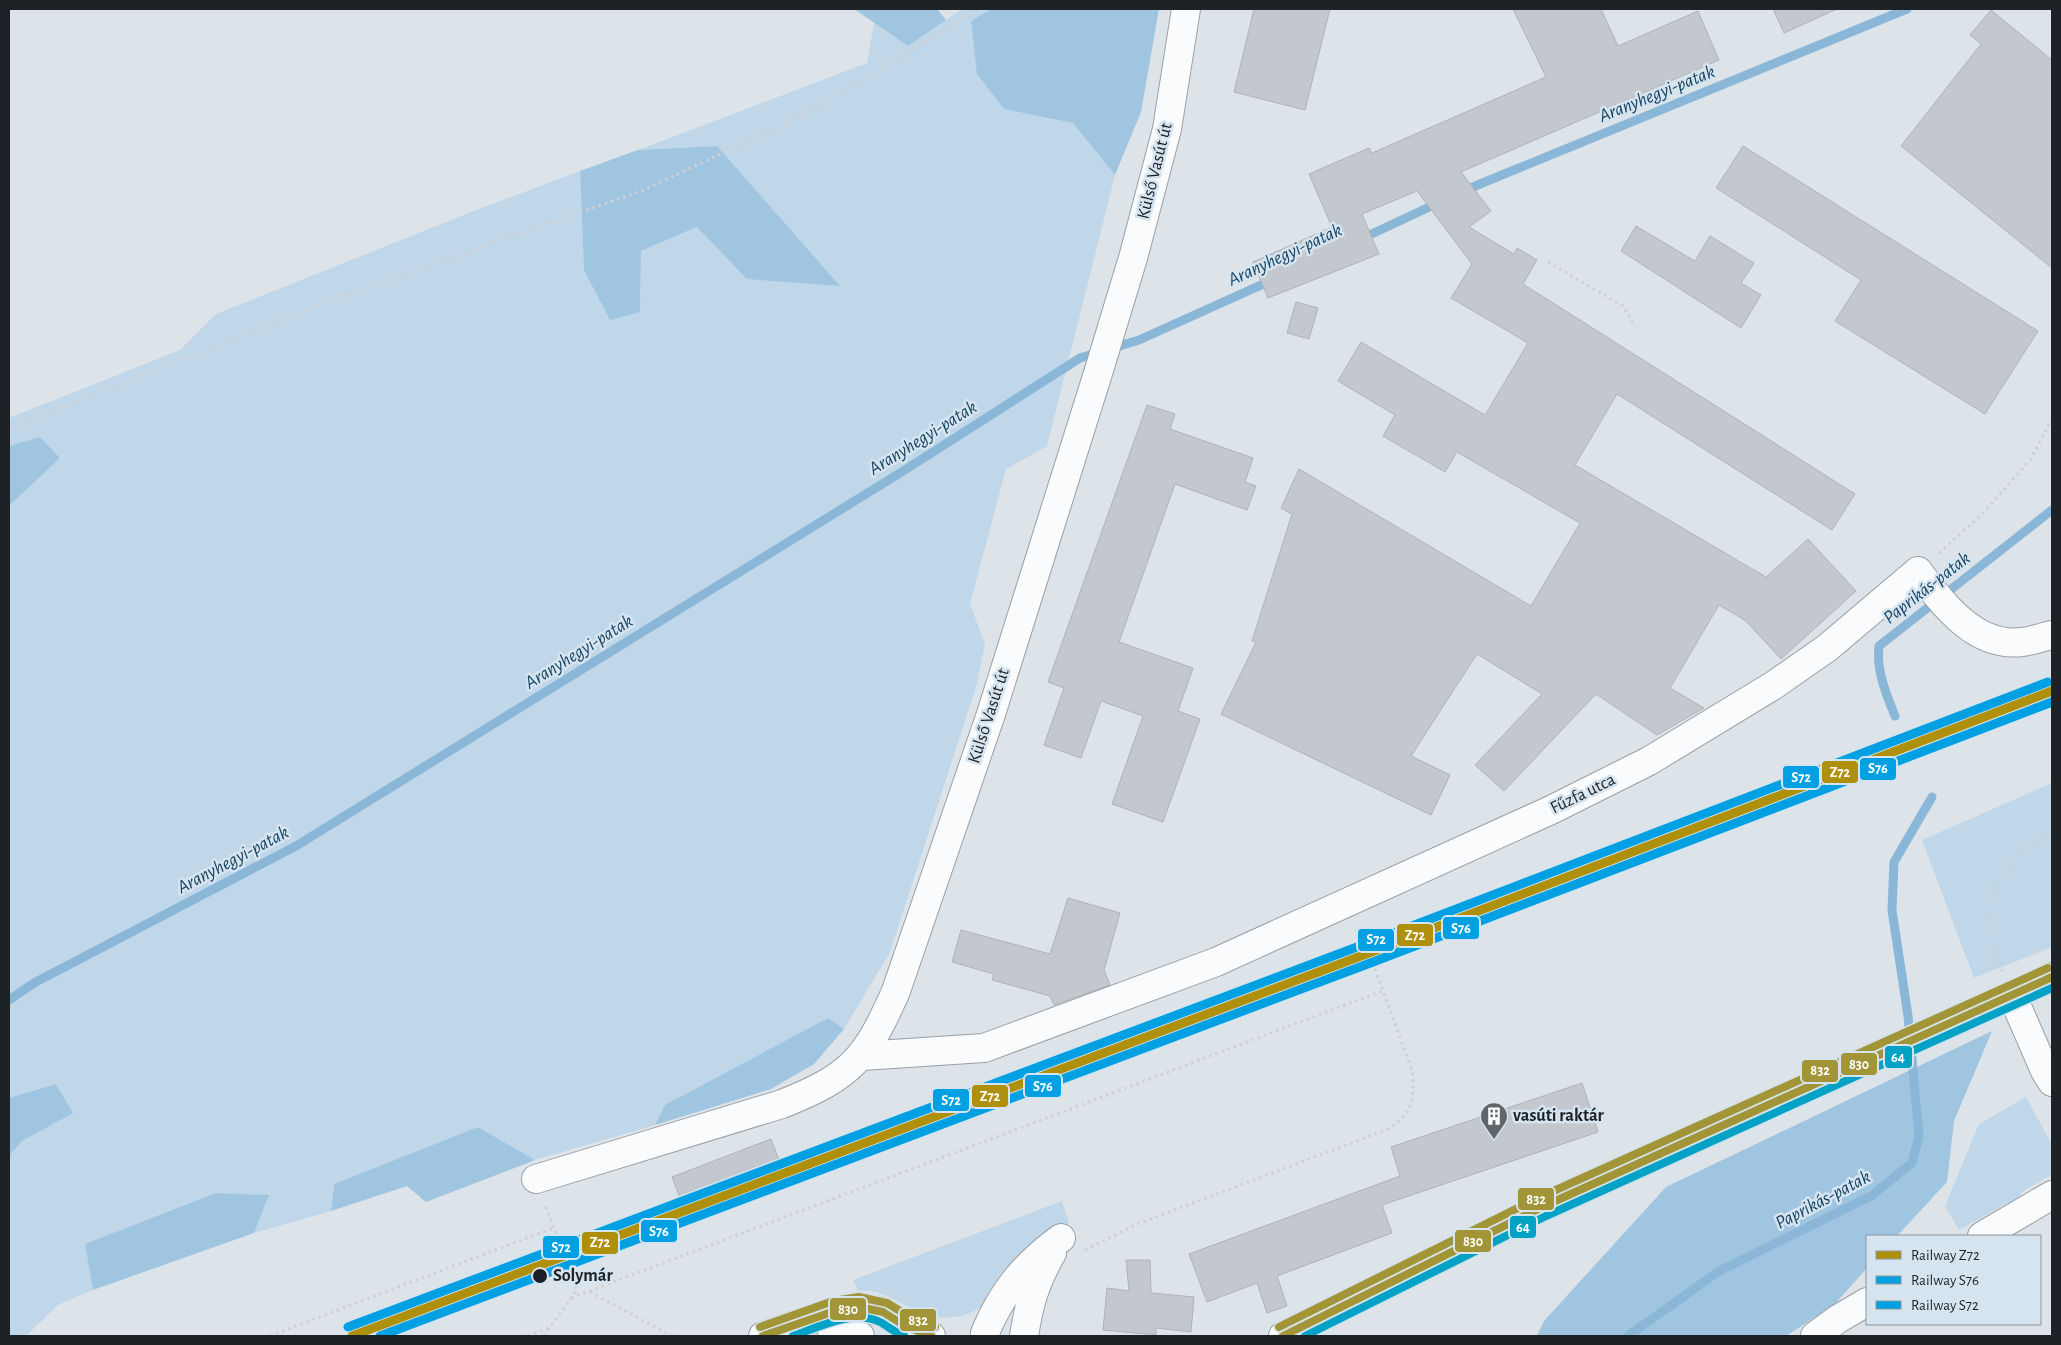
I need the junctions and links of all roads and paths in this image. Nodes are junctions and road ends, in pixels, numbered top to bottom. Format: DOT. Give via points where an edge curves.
graph roads {
  1 [pos="975,9"];
  2 [pos="1186,9"];
  3 [pos="1548,262"];
  4 [pos="1635,328"];
  5 [pos="2052,418"];
  6 [pos="9,428"];
  7 [pos="1924,580"];
  8 [pos="2052,635"];
  9 [pos="2052,833"];
  10 [pos="1364,943"];
  11 [pos="2052,977"];
  12 [pos="1382,990"];
  13 [pos="2012,995"];
  14 [pos="862,1056"];
  15 [pos="2052,1082"];
  16 [pos="536,1179"];
  17 [pos="2052,1196"];
  18 [pos="553,1228"];
  19 [pos="1984,1235"];
  20 [pos="1086,1251"];
  21 [pos="589,1292"];
  22 [pos="571,1298"];
  23 [pos="1866,1303"];
  24 [pos="550,1328"];
  25 [pos="984,1335"];
  26 [pos="270,1336"];
  27 [pos="528,1336"];
  28 [pos="544,1336"];
  29 [pos="672,1336"];
  30 [pos="763,1336"];
  31 [pos="832,1336"];
  32 [pos="860,1336"];
  33 [pos="931,1336"];
  34 [pos="1024,1336"];
  35 [pos="1283,1336"];
  36 [pos="1815,1336"];
  1 -- 6 [label="path" via="884,68 790,122 641,191 329,301"];
  2 -- 14 [label="street, Külső Vasút út" via="1167,129 1099,370 991,714 896,991"];
  3 -- 4 [label="path" via="1624,306"];
  5 -- 7 [label="path" via="2032,459"];
  7 -- 8 [label="street" via="1961,621 1991,640 2021,642"];
  7 -- 14 [label="street, Fűzfa utca" via="1774,685 1650,762 1216,962 984,1048"];
  9 -- 13 [label="path" via="2021,854 2001,876 1990,910 1990,940"];
  10 -- 12 [label="path"];
  11 -- 13 [label="street"];
  12 -- 20 [label="path" via="1412,1070 1412,1105 1399,1122 1386,1130 1135,1226"];
  12 -- 21 [label="path"];
  13 -- 15 [label="street"];
  13 -- 35 [label="street" via="1542,1207"];
  14 -- 16 [label="street, Külső Vasút út" via="843,1074 782,1104"];
  16 -- 18 [label="path"];
  17 -- 19 [label="street"];
  18 -- 22 [label="path" via="577,1290"];
  18 -- 26 [label="path"];
  21 -- 22 [label="path"];
  21 -- 29 [label="path"];
  22 -- 24 [label="path"];
  23 -- 36 [label="street"];
  24 -- 27 [label="path"];
  24 -- 28 [label="path"];
  25 -- 34 [label="street" via="1010,1286 1040,1254 1061,1238 1042,1271 1029,1304"];
  30 -- 33 [label="street" via="836,1311 859,1307 883,1312 905,1326"];
  31 -- 32 [label="street"];
}
